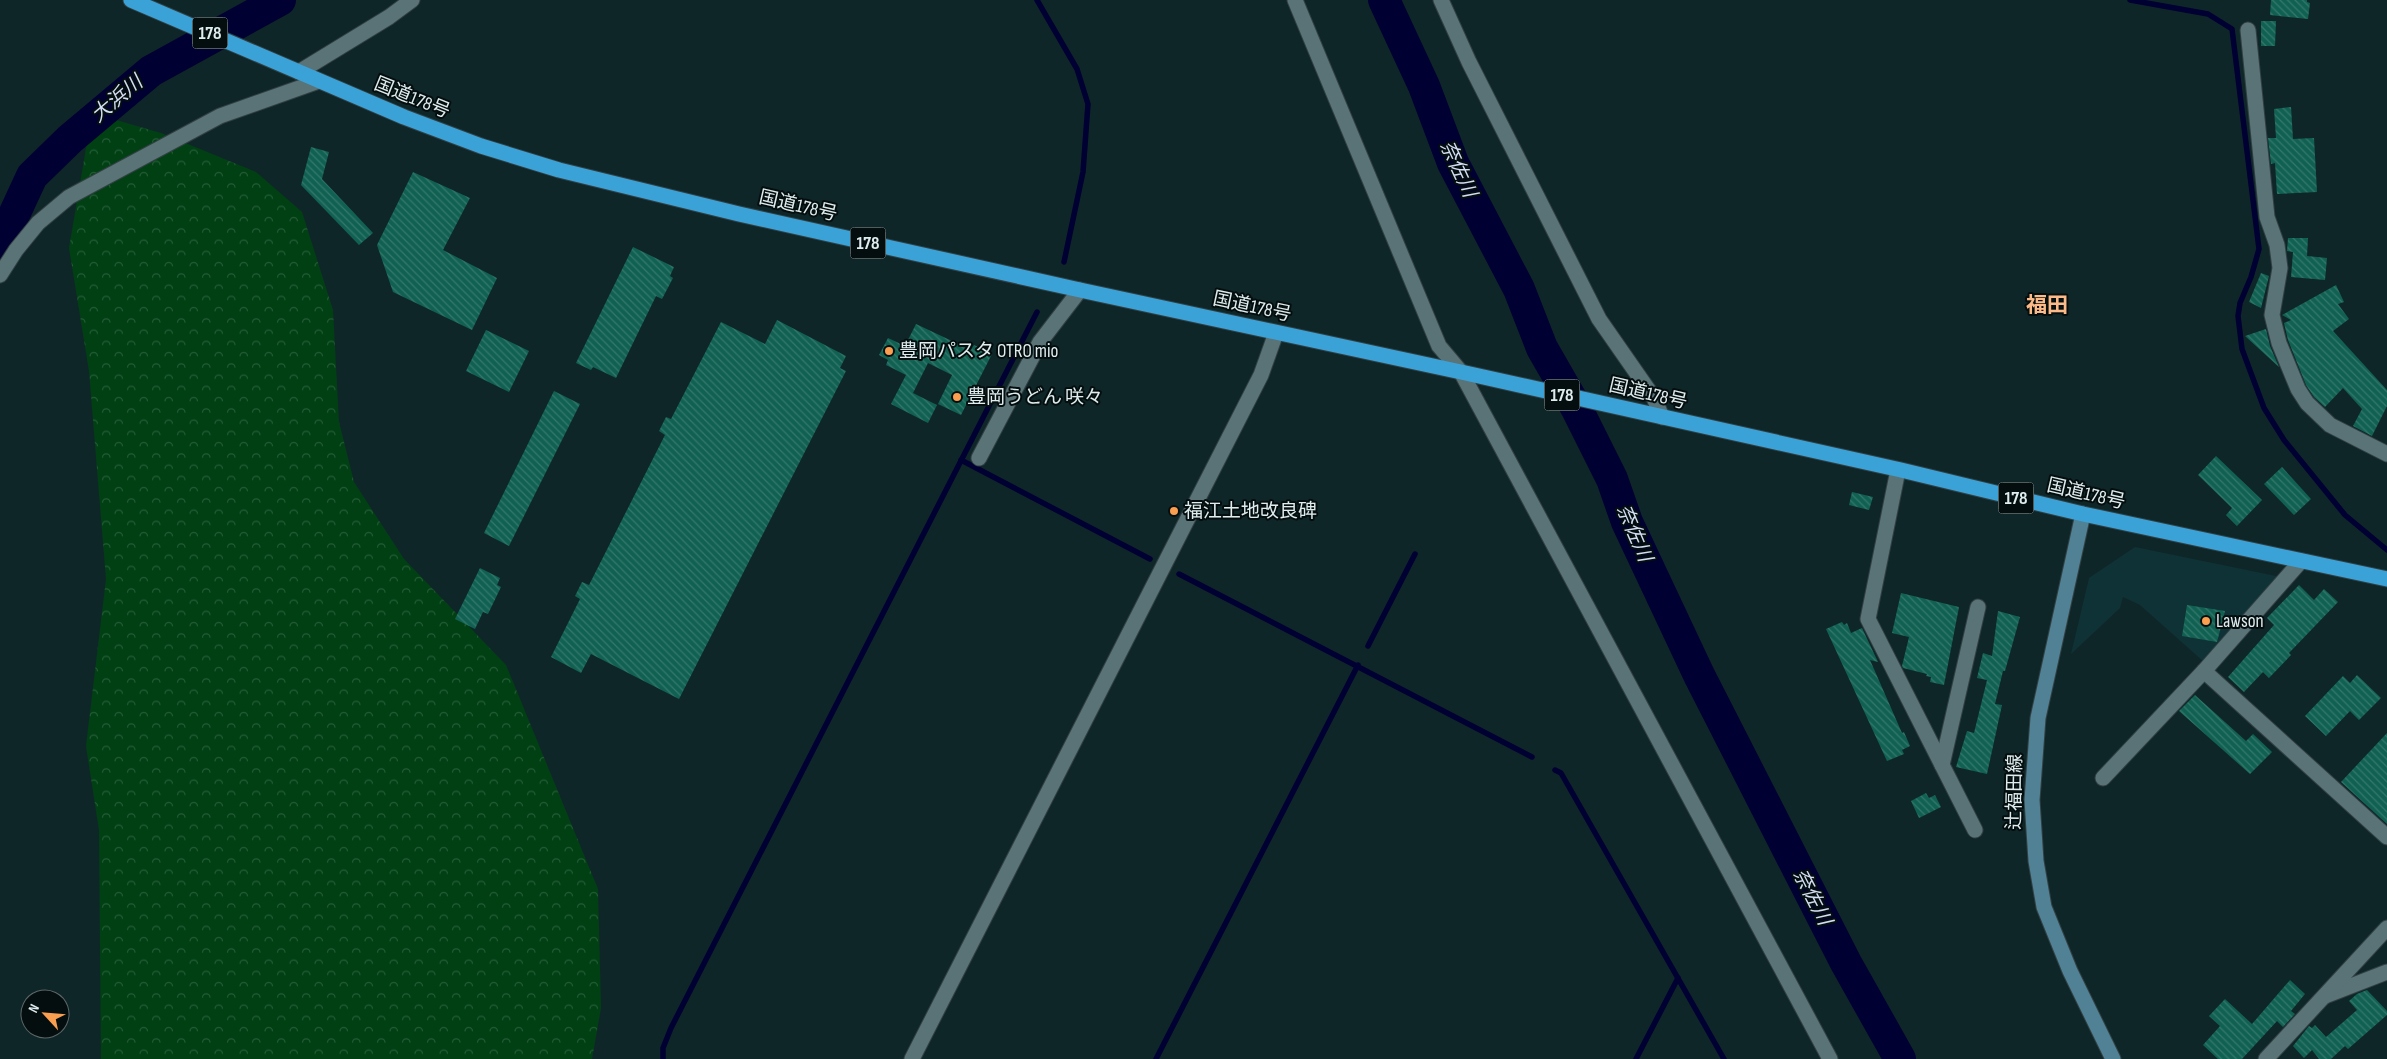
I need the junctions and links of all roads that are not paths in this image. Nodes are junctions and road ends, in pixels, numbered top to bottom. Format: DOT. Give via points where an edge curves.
graph roads {
  1 [pos="131,0"];
  2 [pos="412,0"];
  3 [pos="1295,0"];
  4 [pos="1441,0"];
  5 [pos="2248,30"];
  6 [pos="299,72"];
  7 [pos="319,81"];
  8 [pos="0,275"];
  9 [pos="1080,290"];
  10 [pos="1276,333"];
  11 [pos="1461,372"];
  12 [pos="1662,417"];
  13 [pos="2387,454"];
  14 [pos="979,458"];
  15 [pos="1898,470"];
  16 [pos="2084,514"];
  17 [pos="2301,562"];
  18 [pos="2387,579"];
  19 [pos="1978,607"];
  20 [pos="2204,671"];
  21 [pos="1942,765"];
  22 [pos="2103,778"];
  23 [pos="1975,830"];
  24 [pos="2387,837"];
  25 [pos="2387,928"];
  26 [pos="2387,972"];
  27 [pos="2322,998"];
  28 [pos="912,1059"];
  29 [pos="1830,1059"];
  30 [pos="2113,1059"];
  31 [pos="2266,1059"];
  1 -- 6 [label="highway, 国道178号 / 178"];
  2 -- 6 [label="street"];
  3 -- 11 [label="street" via="1439,346"];
  4 -- 12 [label="street" via="1599,319 1654,398"];
  5 -- 13 [label="street" via="2267,217 2277,245 2280,268 2272,315 2278,344 2307,403 2330,425"];
  6 -- 7 [label="highway, 国道178号 / 178"];
  7 -- 8 [label="street" via="220,116 69,197 38,223"];
  7 -- 9 [label="highway, 国道178号 / 178" via="443,132 559,170"];
  9 -- 10 [label="highway, 国道178号 / 178"];
  9 -- 14 [label="street" via="1040,342"];
  10 -- 11 [label="highway, 国道178号 / 178"];
  10 -- 28 [label="street" via="1257,384"];
  11 -- 12 [label="highway, 国道178号 / 178"];
  11 -- 29 [label="street"];
  12 -- 15 [label="highway, 国道178号 / 178"];
  15 -- 16 [label="highway, 国道178号 / 178"];
  15 -- 21 [label="street" via="1868,619"];
  16 -- 17 [label="highway, 国道178号 / 178"];
  16 -- 30 [label="main road, 辻福田線" via="2038,718 2032,800 2036,861 2044,907 2070,971"];
  17 -- 18 [label="highway, 国道178号 / 178"];
  17 -- 20 [label="street"];
  19 -- 21 [label="street"];
  20 -- 22 [label="street"];
  20 -- 24 [label="street"];
  21 -- 23 [label="street"];
  25 -- 27 [label="street"];
  26 -- 27 [label="street"];
  27 -- 31 [label="street"];
}
